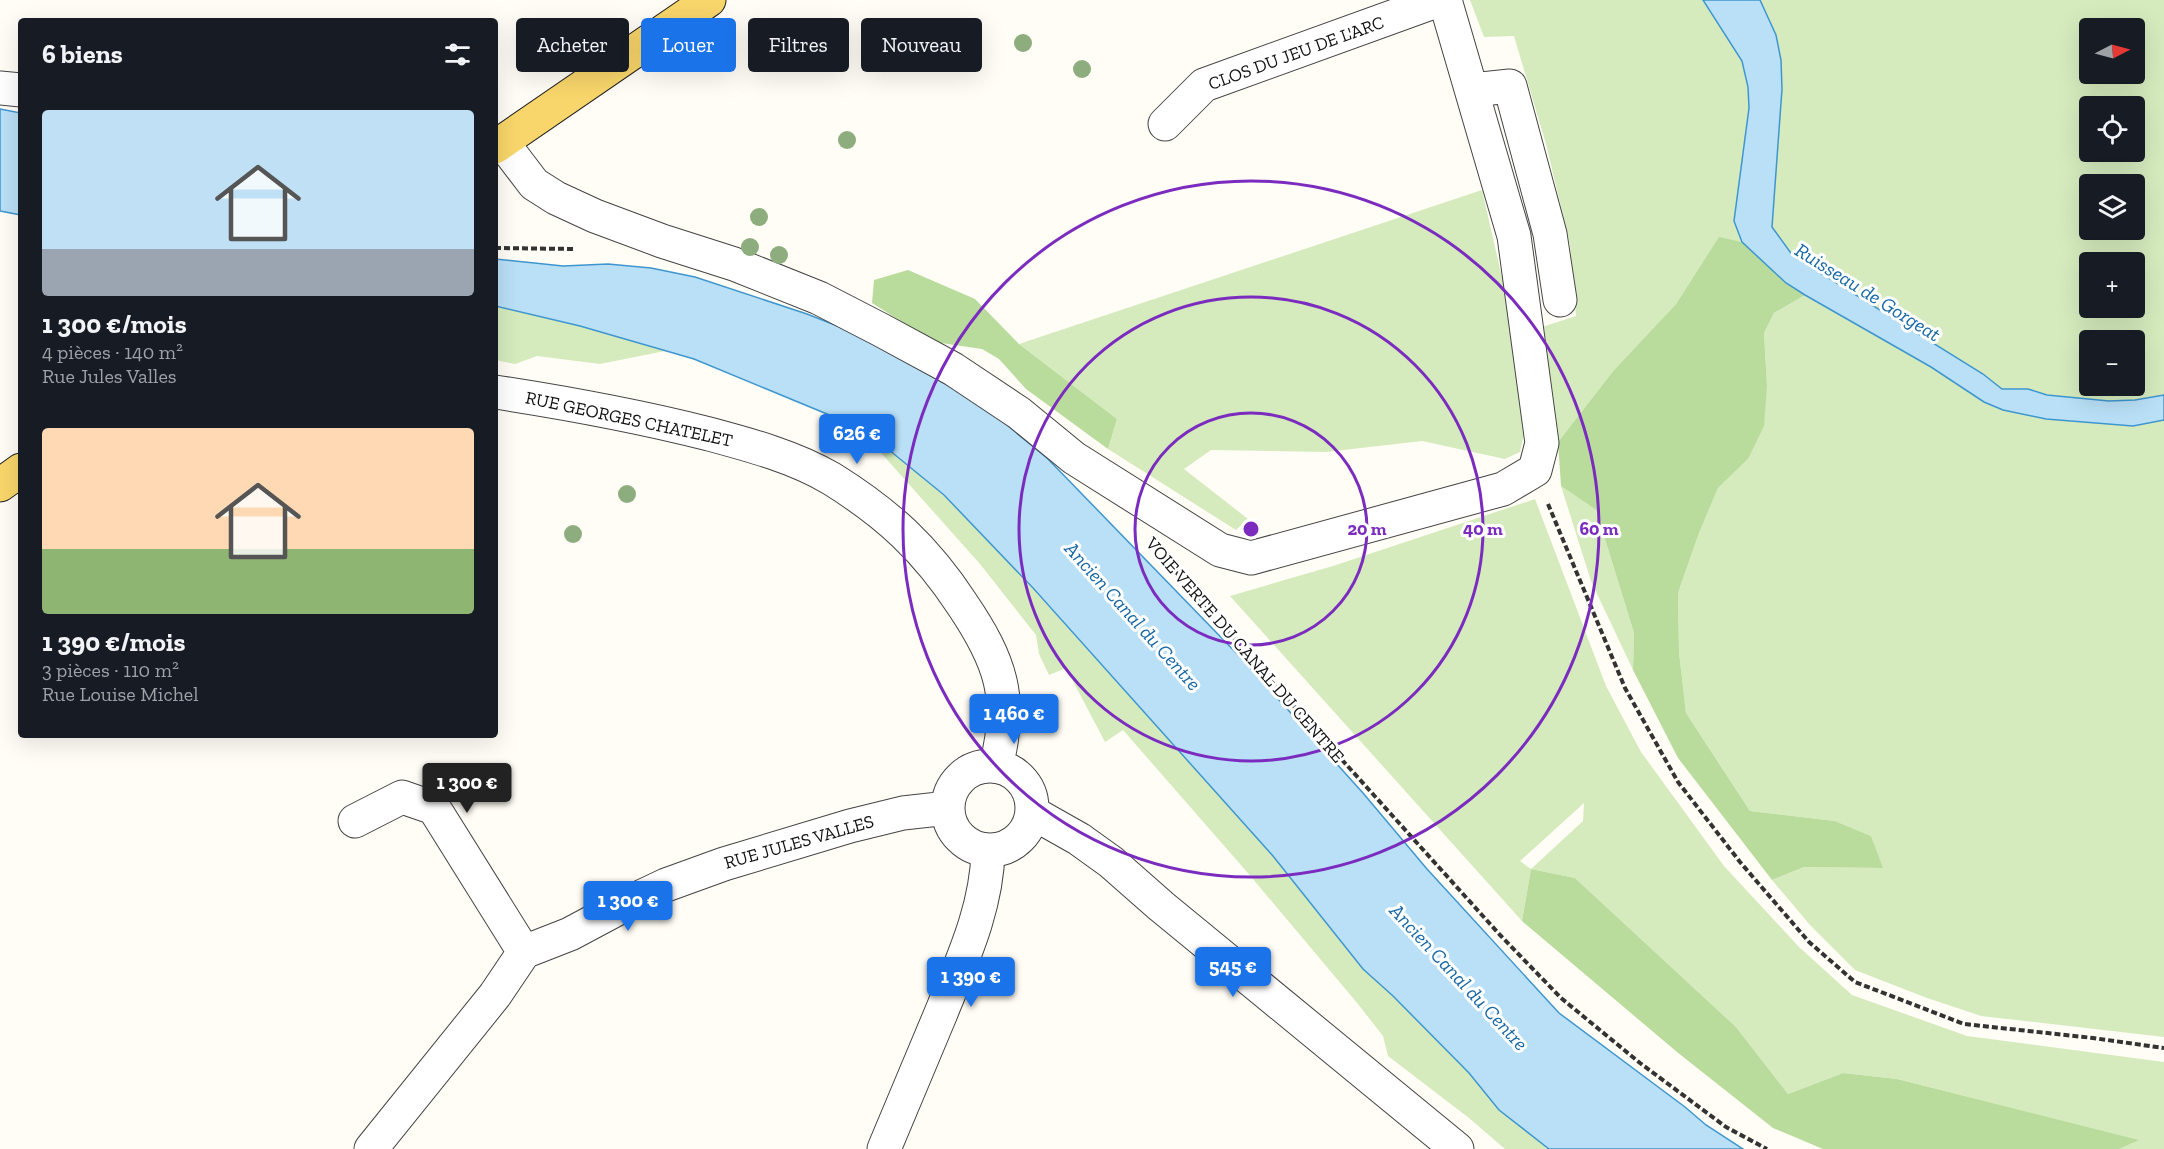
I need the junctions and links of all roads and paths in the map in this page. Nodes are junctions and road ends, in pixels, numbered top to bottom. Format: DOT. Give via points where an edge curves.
graph roads {
  1 [pos="709,0"];
  2 [pos="1439,0"];
  3 [pos="1445,0"];
  4 [pos="0,88"];
  5 [pos="18,90"];
  6 [pos="1472,90"];
  7 [pos="1165,124"];
  8 [pos="498,145"];
  9 [pos="1560,300"];
  10 [pos="498,393"];
  11 [pos="1535,470"];
  12 [pos="18,472"];
  13 [pos="0,484"];
  14 [pos="1168,563"];
  15 [pos="996,766"];
  16 [pos="948,808"];
  17 [pos="1033,813"];
  18 [pos="355,822"];
  19 [pos="988,851"];
  20 [pos="524,952"];
  21 [pos="2164,1048"];
  22 [pos="371,1149"];
  23 [pos="884,1149"];
  24 [pos="1457,1149"];
  25 [pos="1767,1149"];
  1 -- 8 [label="main road"];
  2 -- 7 [label="street, CLOS DU JEU DE L'ARC" via="1204,85"];
  3 -- 6 [label="street"];
  4 -- 5 [label="street"];
  6 -- 9 [label="street" via="1510,86 1550,234"];
  6 -- 11 [label="street" via="1514,236 1542,444"];
  8 -- 11 [label="street" via="534,184 556,198 819,298 953,369 1019,412 1074,458 1220,550 1251,558 1503,489"];
  10 -- 15 [label="street, RUE GEORGES CHATELET" via="633,416 749,444 831,478 869,504 923,551 992,652 1004,699 1004,729"];
  11 -- 21 [label="path" via="1625,688 1678,782 1809,942 1855,982 1964,1024"];
  12 -- 13 [label="main road"];
  14 -- 25 [label="path, VOIE VERTE DU CANAL DU CENTRE" via="1500,935 1561,998 1640,1064 1726,1126"];
  15 -- 16 [label="street" via="981,766 968,772 958,781"];
  15 -- 17 [label="street" via="1024,782"];
  16 -- 19 [label="street" via="955,833 964,842"];
  16 -- 20 [label="street, RUE JULES VALLES" via="903,813 850,826 724,864 666,885 570,934"];
  17 -- 19 [label="street" via="1030,825 1013,845"];
  17 -- 24 [label="street" via="1111,862"];
  18 -- 20 [label="street" via="402,797 434,808"];
  19 -- 23 [label="street" via="981,906 966,953"];
  20 -- 22 [label="street" via="495,995"];
}
